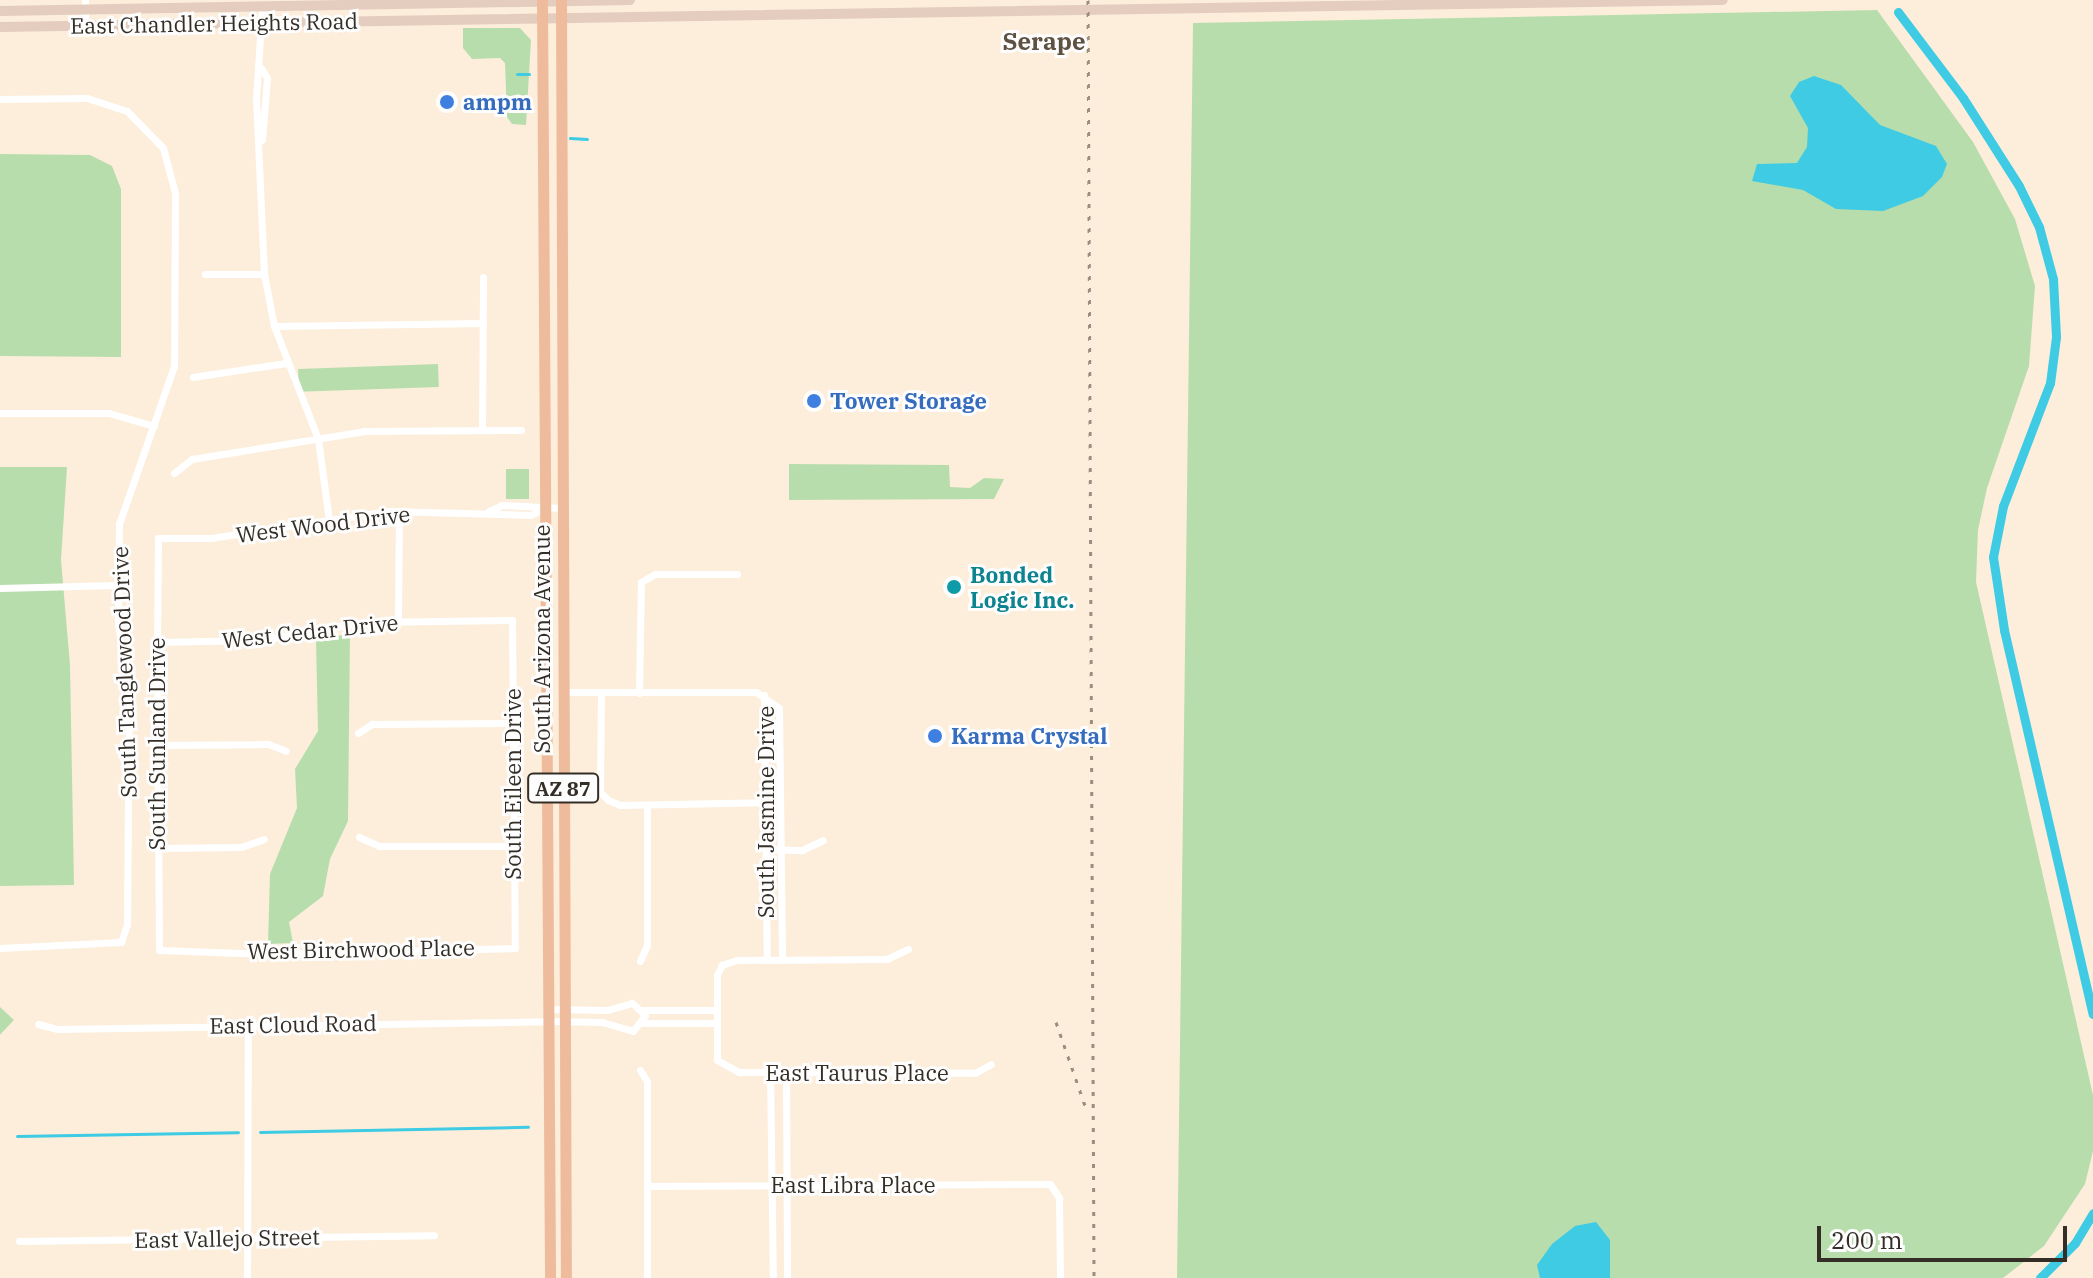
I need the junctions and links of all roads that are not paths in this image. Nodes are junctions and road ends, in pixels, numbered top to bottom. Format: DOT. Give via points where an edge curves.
graph roads {
  1 [pos="630,0"];
  2 [pos="1723,0"];
  3 [pos="542,1"];
  4 [pos="561,1"];
  5 [pos="1430,2"];
  6 [pos="1129,4"];
  7 [pos="85,5"];
  8 [pos="307,5"];
  9 [pos="262,6"];
  10 [pos="0,11"];
  11 [pos="559,16"];
  12 [pos="541,17"];
  13 [pos="307,21"];
  14 [pos="261,22"];
  15 [pos="85,25"];
  16 [pos="0,27"];
  17 [pos="261,68"];
  18 [pos="256,98"];
  19 [pos="267,98"];
  20 [pos="0,99"];
  21 [pos="261,142"];
  22 [pos="545,250"];
  23 [pos="560,250"];
  24 [pos="205,274"];
  25 [pos="264,274"];
  26 [pos="483,277"];
  27 [pos="483,323"];
  28 [pos="274,326"];
  29 [pos="286,363"];
  30 [pos="193,377"];
  31 [pos="0,413"];
  32 [pos="154,426"];
  33 [pos="482,429"];
  34 [pos="521,430"];
  35 [pos="318,439"];
  36 [pos="174,473"];
  37 [pos="545,508"];
  38 [pos="561,508"];
  39 [pos="399,511"];
  40 [pos="329,520"];
  41 [pos="158,538"];
  42 [pos="737,574"];
  43 [pos="117,585"];
  44 [pos="0,588"];
  45 [pos="398,620"];
  46 [pos="512,620"];
  47 [pos="157,642"];
  48 [pos="563,692"];
  49 [pos="601,693"];
  50 [pos="639,693"];
  51 [pos="764,695"];
  52 [pos="512,723"];
  53 [pos="358,733"];
  54 [pos="157,745"];
  55 [pos="286,751"];
  56 [pos="768,802"];
  57 [pos="779,802"];
  58 [pos="647,805"];
  59 [pos="359,837"];
  60 [pos="264,839"];
  61 [pos="823,840"];
  62 [pos="513,846"];
  63 [pos="781,847"];
  64 [pos="158,848"];
  65 [pos="768,849"];
  66 [pos="0,948"];
  67 [pos="515,948"];
  68 [pos="908,949"];
  69 [pos="159,950"];
  70 [pos="767,960"];
  71 [pos="782,960"];
  72 [pos="640,961"];
  73 [pos="643,1010"];
  74 [pos="717,1010"];
  75 [pos="548,1015"];
  76 [pos="565,1015"];
  77 [pos="643,1023"];
  78 [pos="717,1023"];
  79 [pos="38,1024"];
  80 [pos="248,1025"];
  81 [pos="991,1064"];
  82 [pos="640,1070"];
  83 [pos="770,1072"];
  84 [pos="786,1072"];
  85 [pos="647,1186"];
  86 [pos="771,1186"];
  87 [pos="786,1186"];
  88 [pos="434,1235"];
  89 [pos="247,1238"];
  90 [pos="19,1241"];
  91 [pos="247,1278"];
  92 [pos="550,1278"];
  93 [pos="566,1278"];
  94 [pos="647,1278"];
  95 [pos="773,1278"];
  96 [pos="787,1278"];
  97 [pos="1060,1278"];
  1 -- 4 [label="main road, East Chandler Heights Road"];
  2 -- 5 [label="main road, East Chandler Heights Road"];
  3 -- 4 [label="main road, East Chandler Heights Road"];
  3 -- 8 [label="main road, East Chandler Heights Road"];
  3 -- 12 [label="main road, South Arizona Avenue / AZ 87"];
  4 -- 11 [label="main road, South Arizona Avenue / AZ 87"];
  5 -- 6 [label="main road, East Chandler Heights Road"];
  6 -- 11 [label="main road, East Chandler Heights Road"];
  7 -- 9 [label="main road, East Chandler Heights Road"];
  7 -- 10 [label="main road, East Chandler Heights Road"];
  7 -- 15 [label="street"];
  8 -- 9 [label="main road, East Chandler Heights Road"];
  8 -- 13 [label="main road"];
  9 -- 14 [label="street"];
  11 -- 12 [label="main road, East Chandler Heights Road"];
  11 -- 23 [label="main road, South Arizona Avenue / AZ 87"];
  12 -- 13 [label="main road, East Chandler Heights Road"];
  12 -- 22 [label="main road, South Arizona Avenue / AZ 87"];
  13 -- 14 [label="main road, East Chandler Heights Road"];
  14 -- 15 [label="main road, East Chandler Heights Road"];
  14 -- 17 [label="street"];
  15 -- 16 [label="main road, East Chandler Heights Road"];
  17 -- 18 [label="street"];
  17 -- 19 [label="street"];
  18 -- 19 [label="street"];
  18 -- 21 [label="street"];
  19 -- 21 [label="street"];
  20 -- 32 [label="street, South Tanglewood Drive" via="98,100 127,111 150,129 167,156 175,193 174,366"];
  21 -- 25 [label="street"];
  22 -- 23 [label="main road"];
  22 -- 37 [label="main road, South Arizona Avenue / AZ 87"];
  23 -- 38 [label="main road, South Arizona Avenue / AZ 87"];
  24 -- 25 [label="street"];
  25 -- 28 [label="street"];
  26 -- 27 [label="street"];
  27 -- 28 [label="street"];
  27 -- 33 [label="street"];
  28 -- 29 [label="street"];
  29 -- 30 [label="street"];
  29 -- 35 [label="street"];
  31 -- 32 [label="street" via="109,413"];
  32 -- 43 [label="street, South Tanglewood Drive" via="119,524"];
  33 -- 34 [label="street"];
  33 -- 35 [label="street" via="378,429"];
  35 -- 36 [label="street" via="192,459"];
  35 -- 40 [label="street"];
  37 -- 38 [label="street, West Wood Drive"];
  37 -- 39 [label="street, West Wood Drive"];
  37 -- 75 [label="main road, South Arizona Avenue / AZ 87"];
  38 -- 48 [label="main road, South Arizona Avenue / AZ 87"];
  39 -- 40 [label="street, West Wood Drive"];
  39 -- 45 [label="street"];
  40 -- 41 [label="street, West Wood Drive" via="211,538"];
  41 -- 47 [label="street, South Sunland Drive"];
  42 -- 50 [label="street" via="645,578 639,587"];
  43 -- 44 [label="street"];
  43 -- 66 [label="street, South Tanglewood Drive" via="129,692 129,906 121,942"];
  45 -- 46 [label="street, West Cedar Drive"];
  45 -- 47 [label="street, West Cedar Drive" via="348,623 262,640"];
  46 -- 52 [label="street, South Eileen Drive"];
  47 -- 54 [label="street, South Sunland Drive"];
  48 -- 49 [label="street"];
  48 -- 76 [label="main road, South Arizona Avenue / AZ 87"];
  49 -- 50 [label="street"];
  49 -- 58 [label="street" via="600,792 614,803"];
  50 -- 51 [label="street"];
  51 -- 56 [label="street, South Jasmine Drive"];
  51 -- 57 [label="street, South Jasmine Drive" via="779,708"];
  52 -- 53 [label="street" via="372,724"];
  52 -- 62 [label="street, South Eileen Drive"];
  54 -- 55 [label="street" via="268,744"];
  54 -- 64 [label="street, South Sunland Drive"];
  56 -- 57 [label="street"];
  56 -- 58 [label="street"];
  56 -- 65 [label="street, South Jasmine Drive"];
  57 -- 63 [label="street, South Jasmine Drive"];
  58 -- 72 [label="street" via="647,945"];
  59 -- 62 [label="street" via="379,846"];
  60 -- 64 [label="street" via="241,847"];
  61 -- 63 [label="street" via="802,850"];
  62 -- 67 [label="street, South Eileen Drive"];
  63 -- 65 [label="street"];
  63 -- 71 [label="street, South Jasmine Drive"];
  64 -- 69 [label="street, South Sunland Drive"];
  65 -- 70 [label="street, South Jasmine Drive"];
  67 -- 69 [label="street, West Birchwood Place" via="272,954"];
  68 -- 71 [label="street" via="887,959"];
  70 -- 71 [label="street"];
  70 -- 74 [label="street" via="722,965"];
  73 -- 74 [label="street"];
  73 -- 76 [label="street" via="632,1003"];
  73 -- 77 [label="street"];
  74 -- 78 [label="street"];
  75 -- 76 [label="street"];
  75 -- 80 [label="street, East Cloud Road"];
  75 -- 92 [label="main road, South Arizona Avenue / AZ 87"];
  76 -- 77 [label="street" via="629,1031"];
  76 -- 93 [label="main road, South Arizona Avenue / AZ 87"];
  77 -- 78 [label="street"];
  78 -- 83 [label="street, East Taurus Place" via="721,1066"];
  79 -- 80 [label="street, East Cloud Road" via="57,1029"];
  80 -- 89 [label="street"];
  81 -- 84 [label="street, East Taurus Place" via="975,1073"];
  82 -- 85 [label="street" via="647,1081"];
  83 -- 84 [label="street, East Taurus Place"];
  83 -- 86 [label="street"];
  84 -- 87 [label="street"];
  85 -- 86 [label="street, East Libra Place"];
  85 -- 94 [label="street"];
  86 -- 87 [label="street, East Libra Place"];
  86 -- 95 [label="street"];
  87 -- 96 [label="street"];
  87 -- 97 [label="street, East Libra Place" via="1043,1184 1056,1190"];
  88 -- 89 [label="street, East Vallejo Street"];
  89 -- 90 [label="street, East Vallejo Street"];
  89 -- 91 [label="street"];
}
